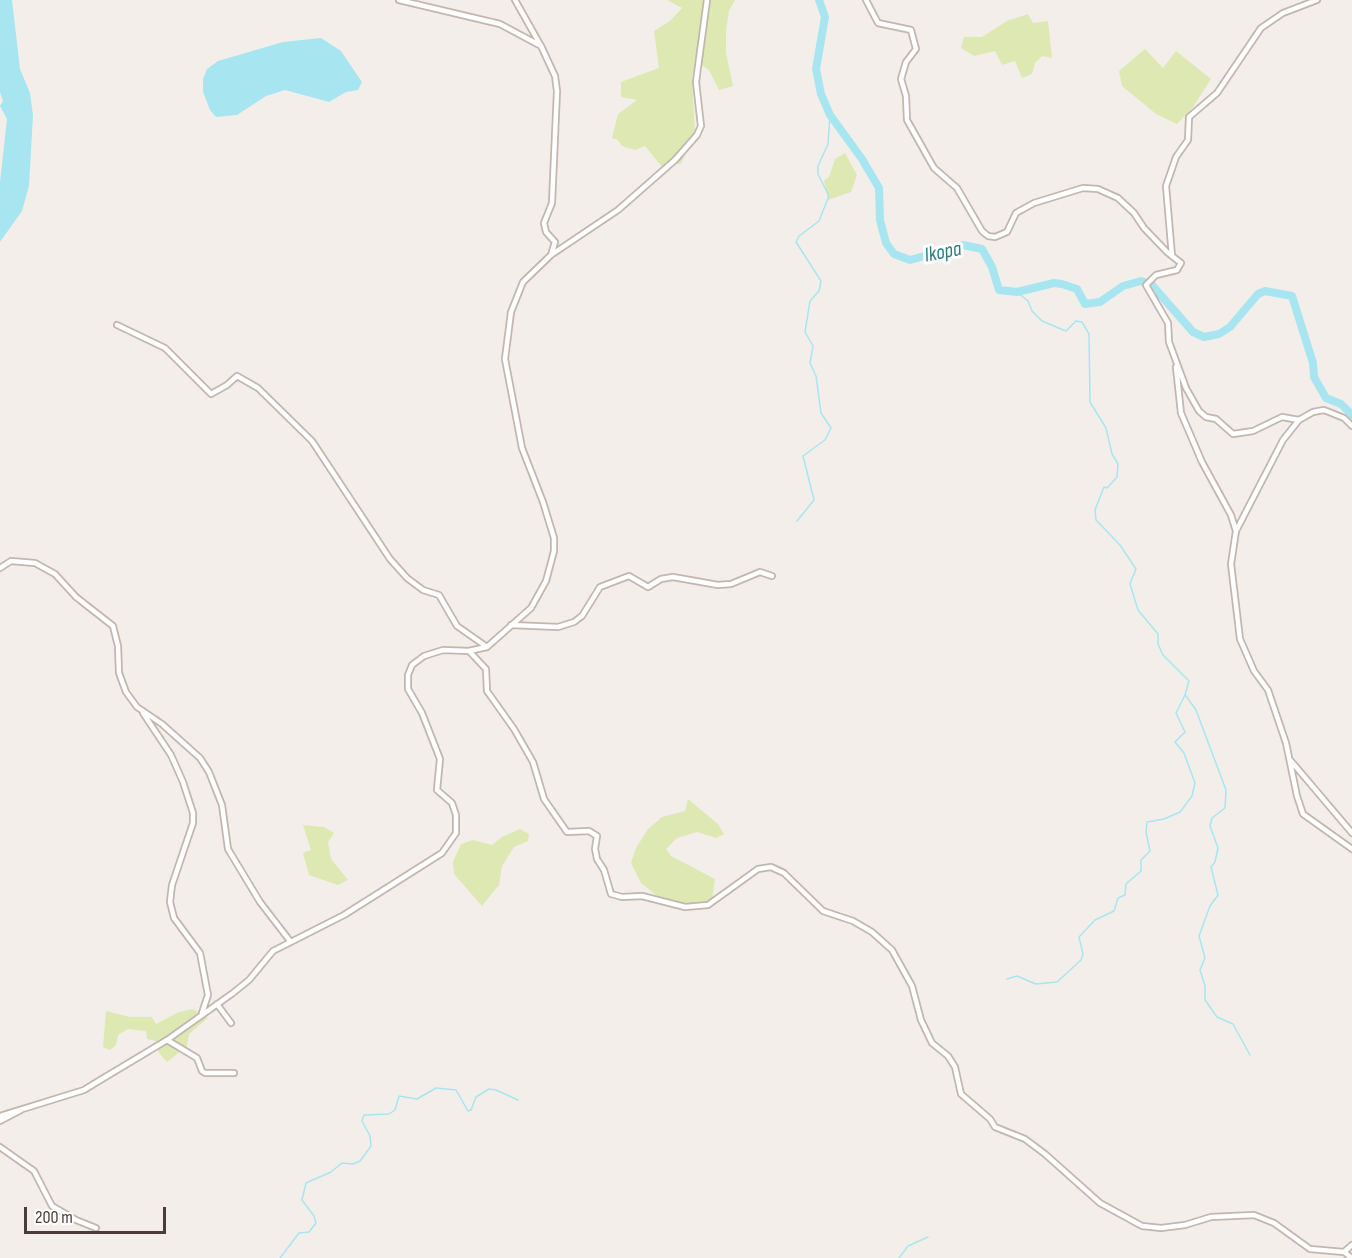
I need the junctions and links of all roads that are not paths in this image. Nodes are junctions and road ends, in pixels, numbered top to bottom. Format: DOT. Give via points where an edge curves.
graph roads {
  1 [pos="399,0"];
  2 [pos="515,0"];
  3 [pos="707,0"];
  4 [pos="866,0"];
  5 [pos="1317,0"];
  6 [pos="541,46"];
  7 [pos="550,255"];
  8 [pos="1172,256"];
  9 [pos="117,325"];
  10 [pos="1176,362"];
  11 [pos="1299,420"];
  12 [pos="1352,426"];
  13 [pos="1236,531"];
  14 [pos="0,568"];
  15 [pos="772,576"];
  16 [pos="511,626"];
  17 [pos="487,647"];
  18 [pos="470,651"];
  19 [pos="137,707"];
  20 [pos="1291,761"];
  21 [pos="1352,833"];
  22 [pos="1352,849"];
  23 [pos="291,940"];
  24 [pos="217,1004"];
  25 [pos="202,1015"];
  26 [pos="231,1023"];
  27 [pos="166,1040"];
  28 [pos="234,1073"];
  29 [pos="26,1107"];
  30 [pos="0,1116"];
  31 [pos="0,1121"];
  32 [pos="0,1147"];
  33 [pos="96,1228"];
  34 [pos="1352,1245"];
  35 [pos="1344,1252"];
  36 [pos="1351,1258"];
  1 -- 6 [label="street" via="500,24"];
  2 -- 6 [label="street"];
  3 -- 7 [label="street" via="696,82 701,126 697,135 618,210"];
  4 -- 8 [label="street" via="878,23 911,30 916,49 906,62 901,79 907,120 934,168 957,188 988,237 1007,232 1016,213 1034,204 1083,188 1098,189 1118,198"];
  5 -- 8 [label="street" via="1283,13 1261,28 1217,93 1189,117 1188,140 1176,158 1166,186"];
  6 -- 7 [label="street" via="555,76 557,91 552,203 544,223 555,242"];
  7 -- 16 [label="street" via="523,282 511,312 505,359 522,448 543,502 554,551 546,580 531,608"];
  8 -- 10 [label="street" via="1181,267 1156,275 1146,285 1168,323"];
  9 -- 17 [label="street" via="165,348 211,393 237,376 258,388 312,441 390,560 423,590 439,595 457,626"];
  10 -- 11 [label="street" via="1199,411 1233,434 1253,431 1282,417"];
  10 -- 13 [label="street" via="1181,413"];
  11 -- 12 [label="street" via="1313,411 1324,410 1338,414"];
  11 -- 13 [label="street" via="1283,440"];
  13 -- 20 [label="street" via="1231,564 1240,639 1254,671 1268,690"];
  14 -- 19 [label="street" via="11,561 34,563 55,574 76,597 107,619 116,634 119,673"];
  15 -- 16 [label="street" via="760,572 718,585 673,577 648,587 629,576 600,587 574,622 558,627"];
  16 -- 17 [label="street"];
  17 -- 18 [label="street"];
  18 -- 23 [label="street" via="443,650 424,656 412,665 408,675 408,689 422,712 440,759 437,790 452,803 456,833 442,853 344,915"];
  18 -- 35 [label="street" via="486,669 487,691 533,762 544,799 567,832 589,831 597,836 597,859 611,894 642,896 685,907 708,905 758,868 771,867 784,873 823,911 872,932 892,951 912,986 932,1043 955,1067 961,1094 995,1127 1025,1139 1100,1203 1151,1227 1254,1215 1274,1223 1310,1249"];
  19 -- 23 [label="street" via="184,742 209,772 222,805 228,849 260,902"];
  19 -- 25 [label="street" via="171,755 191,806 193,823 171,885 170,902 174,918 200,952 208,995"];
  20 -- 21 [label="street"];
  20 -- 22 [label="street" via="1304,814"];
  23 -- 24 [label="street" via="273,951 249,980"];
  24 -- 25 [label="street"];
  24 -- 26 [label="street"];
  25 -- 27 [label="street"];
  27 -- 28 [label="street" via="197,1058 206,1073"];
  27 -- 29 [label="street" via="84,1090"];
  29 -- 30 [label="street"];
  29 -- 31 [label="street"];
  32 -- 33 [label="street" via="34,1171 52,1206"];
  34 -- 35 [label="street"];
  35 -- 36 [label="street"];
}
